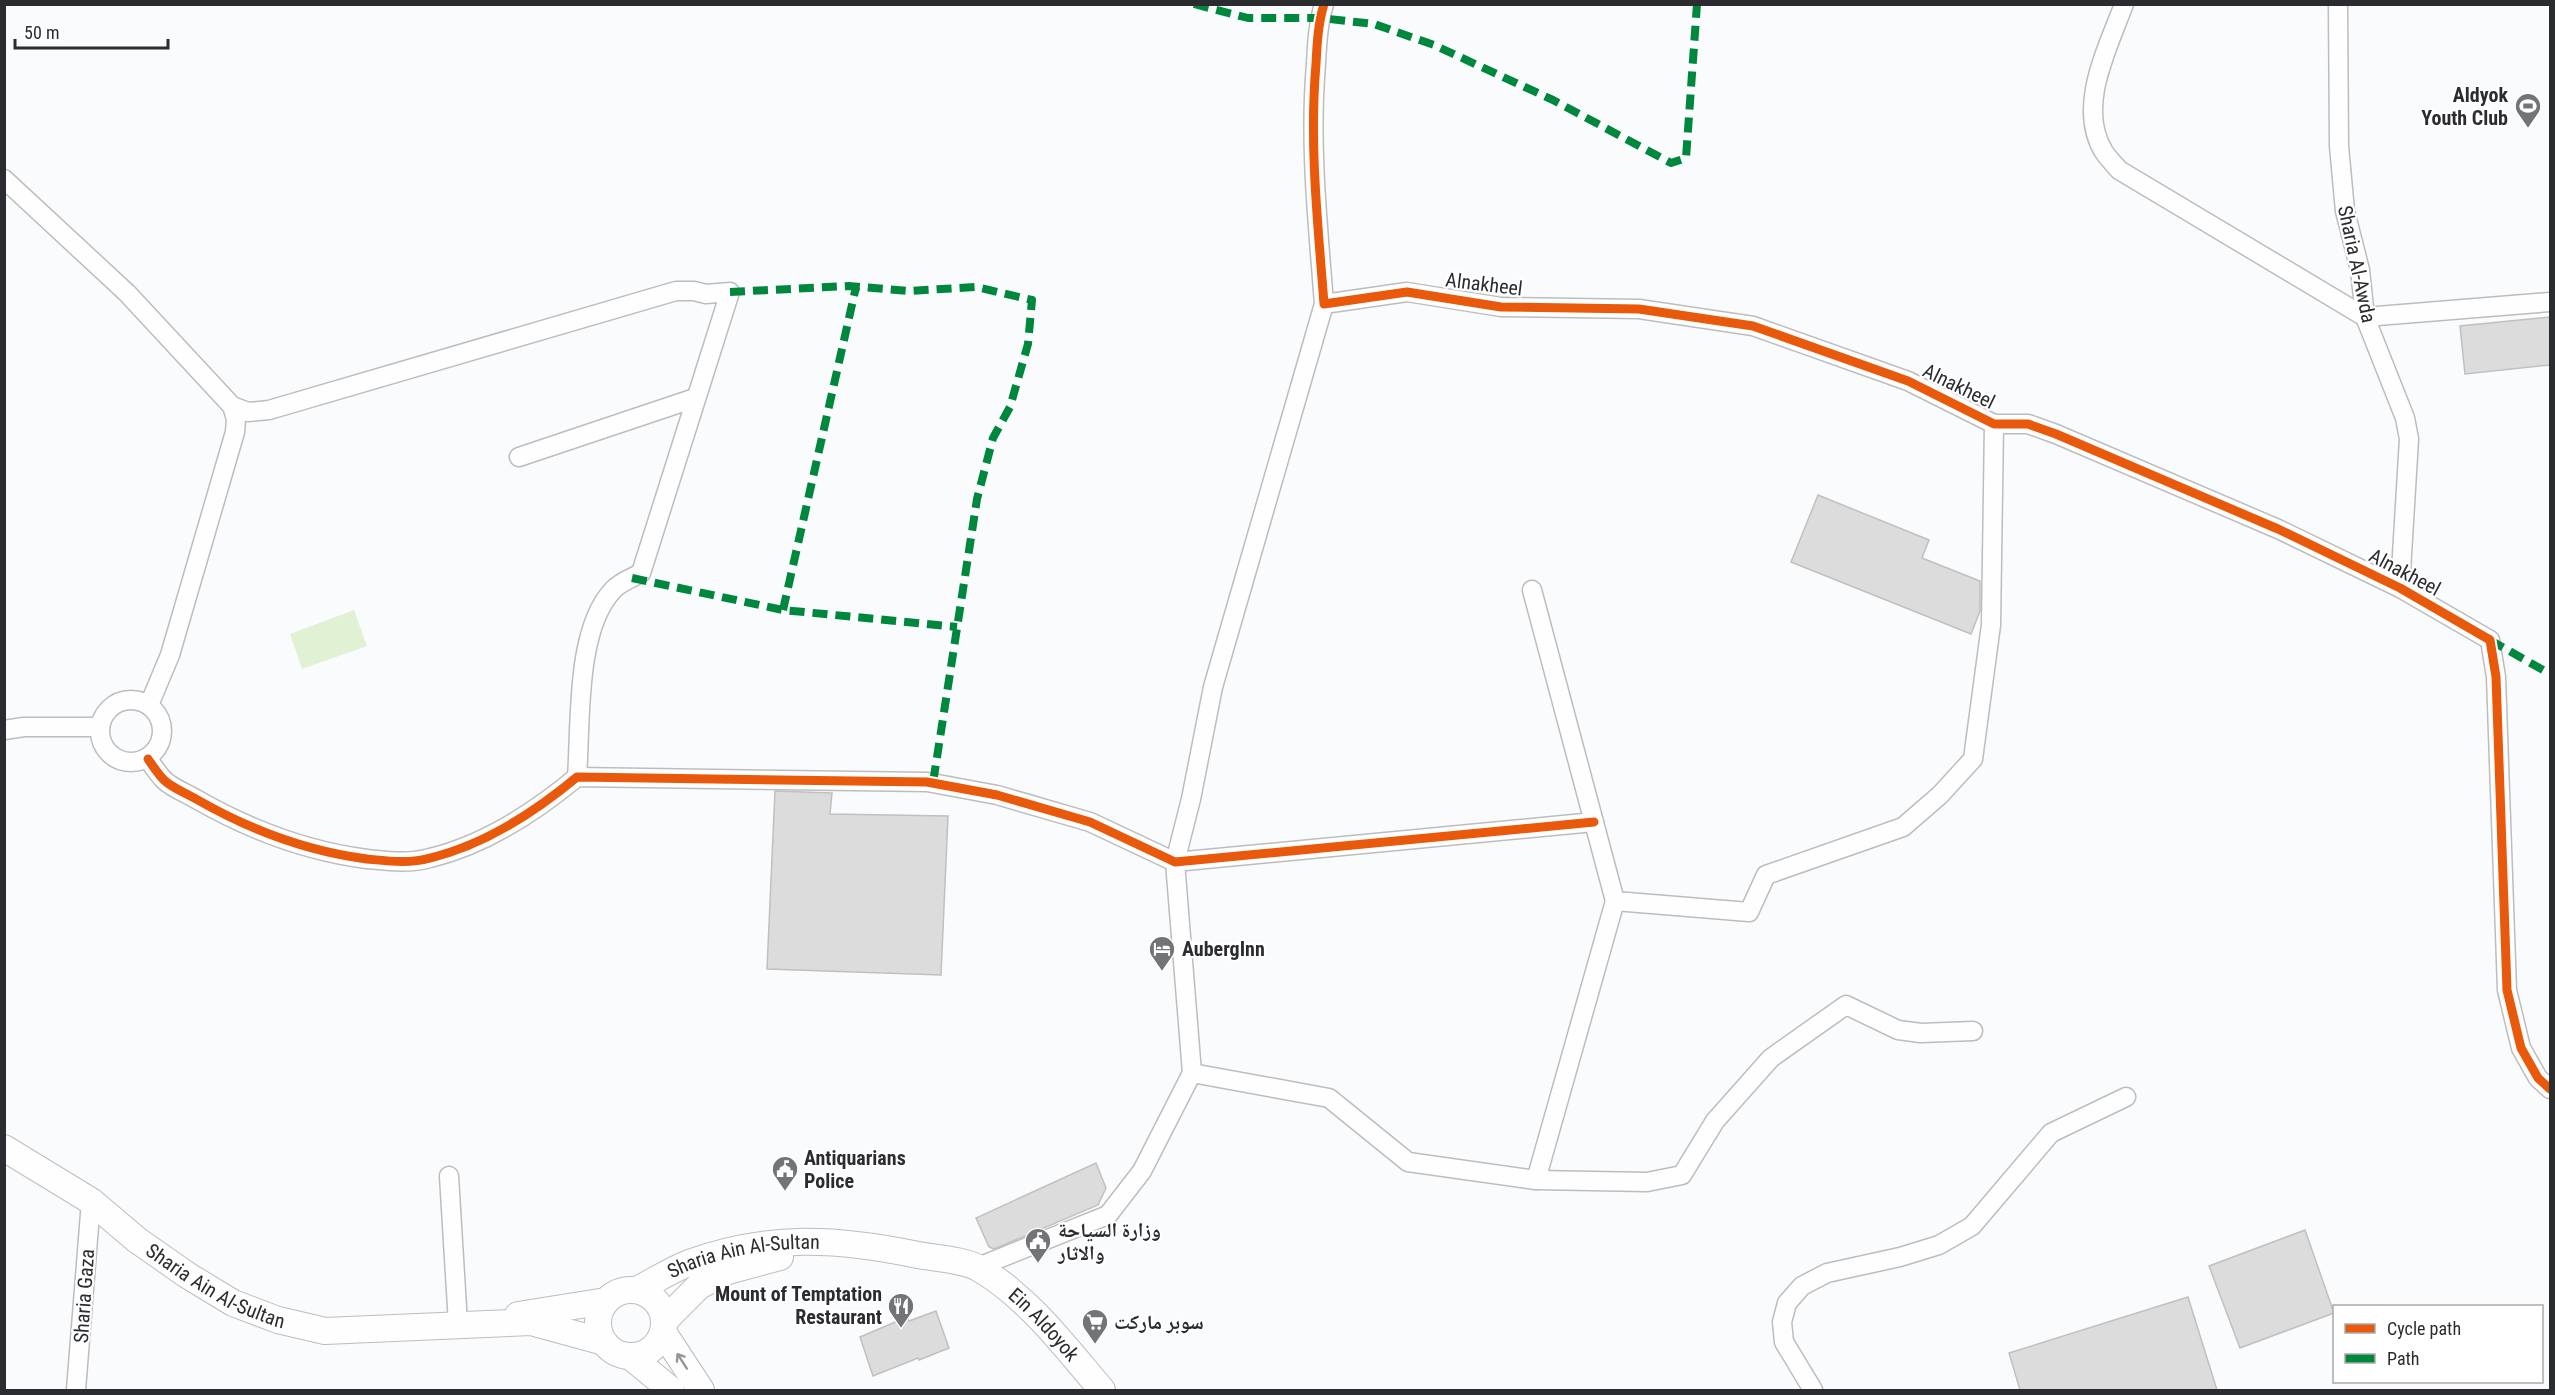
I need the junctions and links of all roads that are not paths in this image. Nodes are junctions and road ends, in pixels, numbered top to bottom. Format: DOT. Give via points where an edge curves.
graph roads {
  1 [pos="1324,4"];
  2 [pos="2124,4"];
  3 [pos="2338,4"];
  4 [pos="4,179"];
  5 [pos="2550,302"];
  6 [pos="1324,304"];
  7 [pos="2366,317"];
  8 [pos="695,398"];
  9 [pos="232,406"];
  10 [pos="1994,424"];
  11 [pos="519,457"];
  12 [pos="2400,588"];
  13 [pos="1532,590"];
  14 [pos="149,705"];
  15 [pos="100,727"];
  16 [pos="4,730"];
  17 [pos="148,759"];
  18 [pos="577,777"];
  19 [pos="1594,822"];
  20 [pos="1175,862"];
  21 [pos="1615,901"];
  22 [pos="1973,1031"];
  23 [pos="1192,1072"];
  24 [pos="2550,1089"];
  25 [pos="2126,1097"];
  26 [pos="4,1148"];
  27 [pos="448,1176"];
  28 [pos="1536,1180"];
  29 [pos="91,1201"];
  30 [pos="857,1243"];
  31 [pos="978,1267"];
  32 [pos="637,1290"];
  33 [pos="606,1301"];
  34 [pos="458,1324"];
  35 [pos="664,1327"];
  36 [pos="604,1342"];
  37 [pos="630,1356"];
  38 [pos="76,1390"];
  39 [pos="671,1390"];
  40 [pos="701,1390"];
  41 [pos="1102,1390"];
  42 [pos="1814,1390"];
  1 -- 6 [label="street" via="1314,86 1312,153"];
  2 -- 7 [label="street" via="2094,94 2096,131 2103,151 2118,170"];
  3 -- 7 [label="street, Sharia Al-Awda" via="2341,178"];
  4 -- 9 [label="street" via="127,293"];
  5 -- 7 [label="street"];
  6 -- 10 [label="street, Alnakheel" via="1407,292 1501,307 1639,309 1753,326 1908,381"];
  6 -- 20 [label="street" via="1214,687"];
  7 -- 12 [label="street, Sharia Al-Awda" via="2409,439"];
  8 -- 9 [label="street" via="730,292 676,291 269,410 248,411"];
  8 -- 11 [label="street"];
  8 -- 18 [label="street" via="641,573 614,589 597,615 588,644"];
  9 -- 14 [label="street" via="236,432 170,655"];
  10 -- 12 [label="street, Alnakheel" via="2028,424 2056,434 2278,529"];
  10 -- 21 [label="street" via="1990,625 1973,759 1903,827 1766,874 1749,912"];
  12 -- 24 [label="street, Alnakheel" via="2490,640 2496,677 2507,990 2521,1048 2538,1078"];
  13 -- 19 [label="street"];
  14 -- 15 [label="street" via="139,700 118,703 109,709"];
  14 -- 17 [label="street" via="162,722 163,732 156,752"];
  15 -- 16 [label="street"];
  15 -- 17 [label="street" via="103,747 118,760 128,763"];
  17 -- 18 [label="street" via="165,781 235,822 329,854 394,862 428,859 500,830"];
  18 -- 20 [label="street" via="927,782 997,795 1090,822"];
  19 -- 20 [label="street"];
  19 -- 21 [label="street"];
  20 -- 23 [label="street"];
  21 -- 28 [label="street"];
  22 -- 28 [label="street" via="1898,1030 1846,1005 1771,1058 1714,1121 1682,1175 1647,1182"];
  23 -- 28 [label="street" via="1329,1098 1408,1162"];
  23 -- 31 [label="street" via="1142,1171 1108,1215"];
  25 -- 42 [label="street" via="2051,1133 1972,1226 1939,1245 1827,1273 1802,1286 1787,1303 1782,1322 1784,1342"];
  26 -- 29 [label="main road, Sharia Ain Al-Sultan"];
  27 -- 34 [label="street"];
  29 -- 34 [label="main road, Sharia Ain Al-Sultan" via="136,1240 187,1275 233,1303 278,1320 326,1331"];
  29 -- 38 [label="street, Sharia Gaza"];
  30 -- 31 [label="main road, Sharia Ain Al-Sultan"];
  30 -- 32 [label="main road, Sharia Ain Al-Sultan" via="801,1240 741,1249 688,1263"];
  30 -- 35 [label="main road, Sharia Ain Al-Sultan" via="728,1271 699,1286"];
  31 -- 41 [label="main road, Ein Aldoyok" via="1040,1320"];
  32 -- 33 [label="main road" via="625,1290"];
  32 -- 35 [label="main road" via="656,1300"];
  33 -- 34 [label="main road, Sharia Ain Al-Sultan"];
  33 -- 36 [label="main road" via="598,1322"];
  34 -- 36 [label="main road, Sharia Ain Al-Sultan" via="531,1322"];
  35 -- 37 [label="main road" via="650,1350"];
  40 -- 35 [label="main road, one-way"];
  36 -- 37 [label="main road"];
  37 -- 39 [label="main road"];
}
